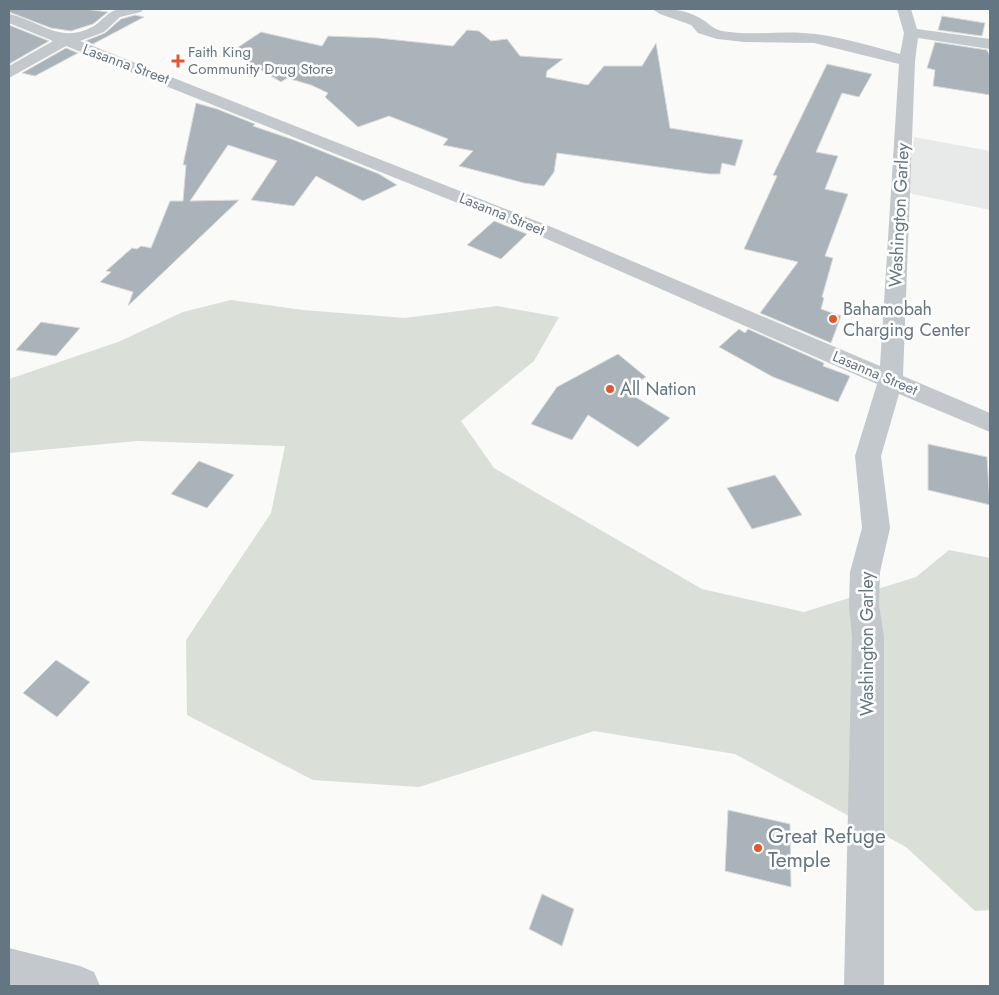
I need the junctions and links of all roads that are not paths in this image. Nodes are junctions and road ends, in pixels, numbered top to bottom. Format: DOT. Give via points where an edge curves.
graph roads {
  1 [pos="136,9"];
  2 [pos="659,9"];
  3 [pos="9,18"];
  4 [pos="908,21"];
  5 [pos="64,41"];
  6 [pos="990,44"];
  7 [pos="908,61"];
  8 [pos="9,73"];
  9 [pos="891,380"];
  10 [pos="990,423"];
  11 [pos="9,968"];
  12 [pos="80,986"];
  13 [pos="864,986"];
  1 -- 5 [label="street" via="115,14 99,29"];
  2 -- 7 [label="street" via="694,19 702,24 704,30 715,35 814,38"];
  3 -- 5 [label="street, Lasanna Street"];
  4 -- 6 [label="street"];
  4 -- 7 [label="street, Washington Garley"];
  5 -- 8 [label="street"];
  5 -- 9 [label="street, Lasanna Street" via="547,232"];
  7 -- 9 [label="street, Washington Garley"];
  9 -- 10 [label="street, Lasanna Street"];
  9 -- 13 [label="street, Washington Garley" via="868,456 876,528 865,572 864,605 868,637"];
  11 -- 12 [label="street"];
}
